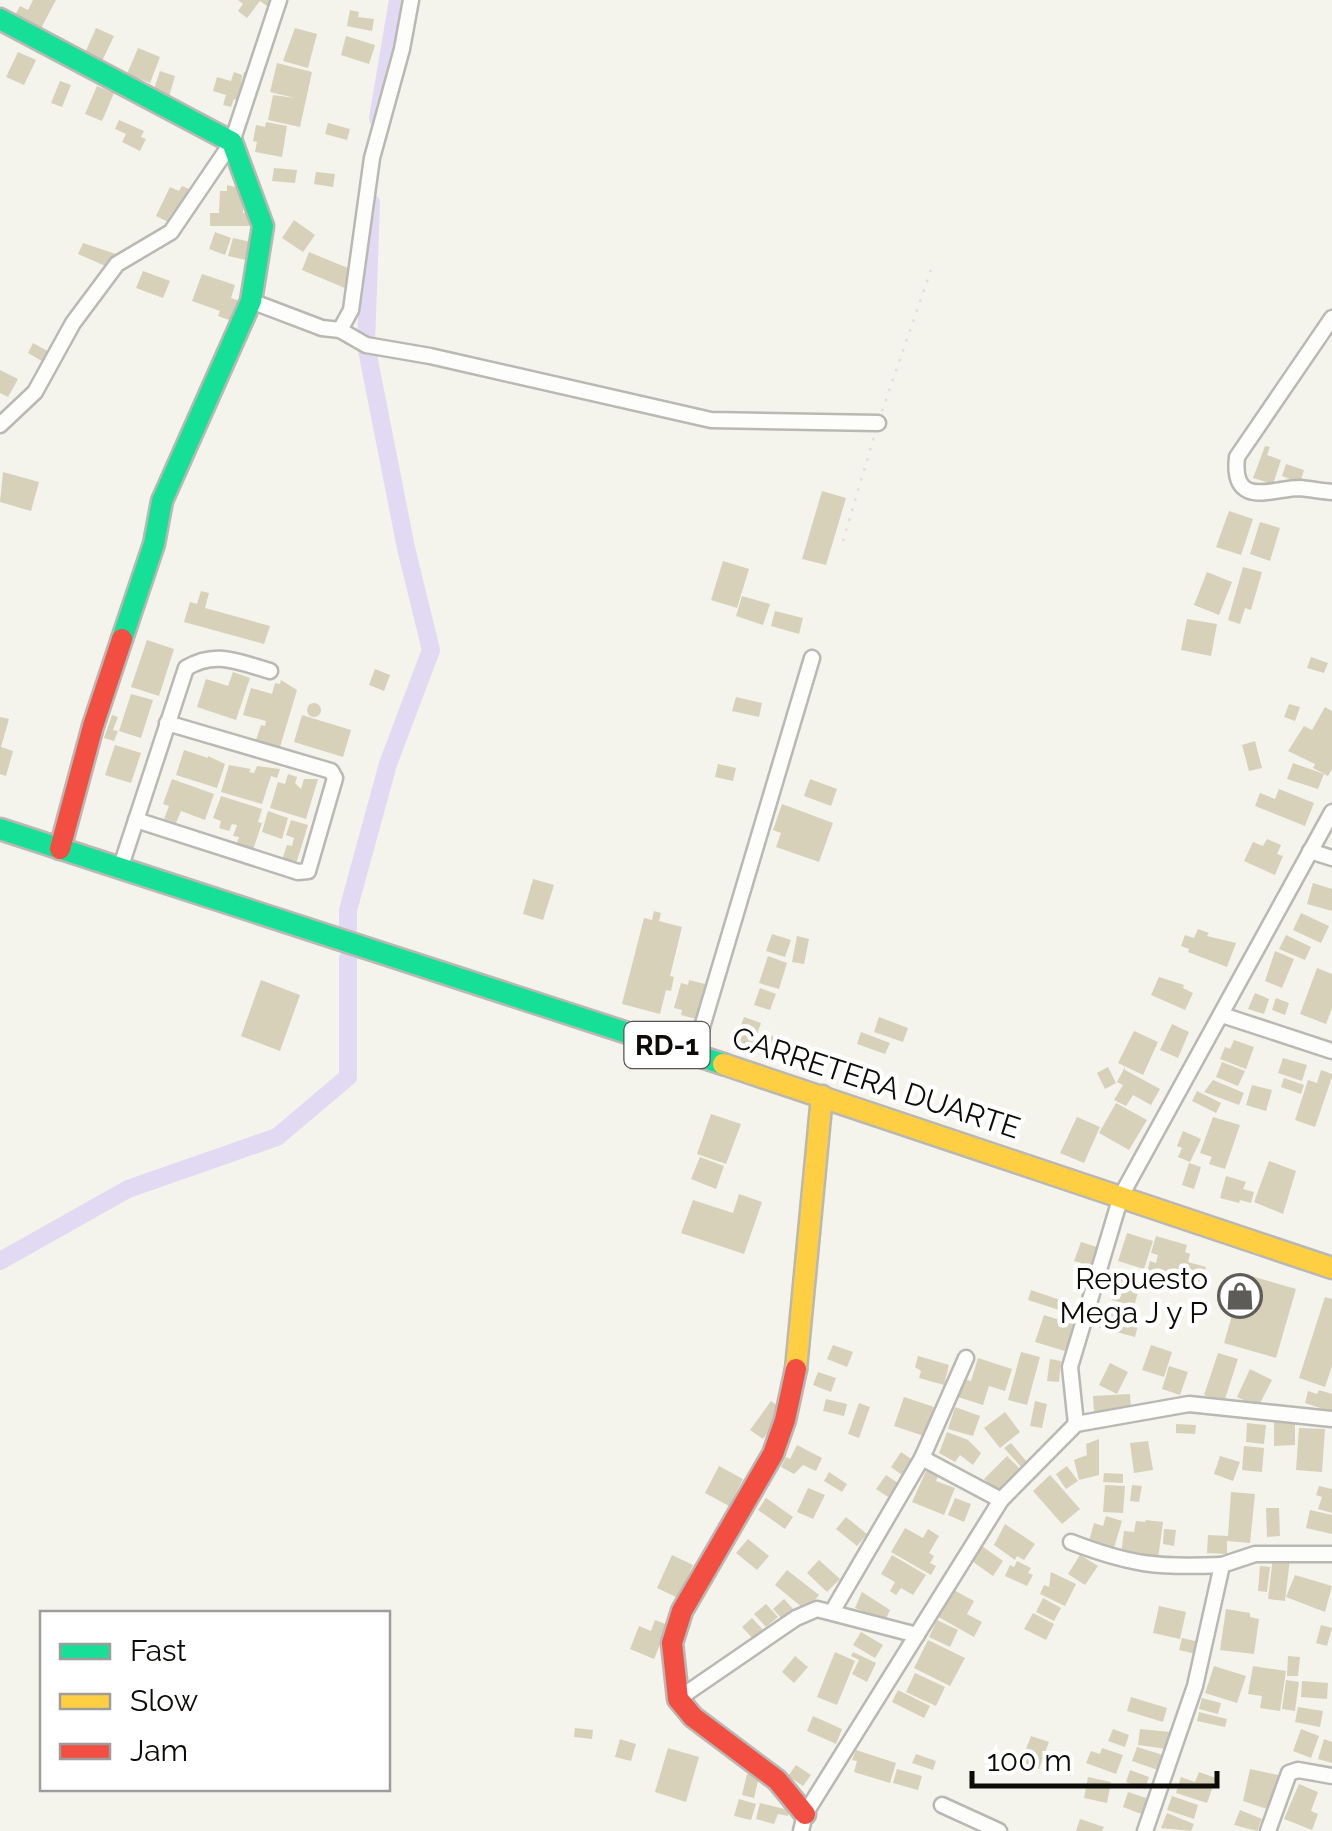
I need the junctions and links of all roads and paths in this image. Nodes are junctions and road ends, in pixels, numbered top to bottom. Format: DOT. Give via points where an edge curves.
graph roads {
  1 [pos="279,0"];
  2 [pos="411,0"];
  3 [pos="0,19"];
  4 [pos="232,142"];
  5 [pos="931,270"];
  6 [pos="251,301"];
  7 [pos="1332,318"];
  8 [pos="340,330"];
  9 [pos="878,422"];
  10 [pos="0,425"];
  11 [pos="1332,492"];
  12 [pos="843,542"];
  13 [pos="812,658"];
  14 [pos="270,672"];
  15 [pos="167,723"];
  16 [pos="1332,812"];
  17 [pos="136,820"];
  18 [pos="0,829"];
  19 [pos="60,849"];
  20 [pos="1310,850"];
  21 [pos="1332,858"];
  22 [pos="120,870"];
  23 [pos="1222,1015"];
  24 [pos="1332,1051"];
  25 [pos="694,1054"];
  26 [pos="822,1096"];
  27 [pos="1122,1196"];
  28 [pos="1332,1268"];
  29 [pos="966,1358"];
  30 [pos="1332,1419"];
  31 [pos="1076,1424"];
  32 [pos="922,1458"];
  33 [pos="1001,1500"];
  34 [pos="1071,1542"];
  35 [pos="1332,1554"];
  36 [pos="1222,1565"];
  37 [pos="832,1612"];
  38 [pos="916,1635"];
  39 [pos="678,1700"];
  40 [pos="1332,1776"];
  41 [pos="942,1805"];
  42 [pos="803,1822"];
  43 [pos="999,1831"];
  44 [pos="1145,1831"];
  45 [pos="1268,1831"];
  1 -- 4 [label="street"];
  2 -- 8 [label="street" via="372,158 351,310"];
  3 -- 4 [label="street"];
  4 -- 6 [label="street" via="263,226"];
  4 -- 10 [label="street" via="171,232 118,264 73,322 35,392"];
  5 -- 9 [label="path"];
  6 -- 8 [label="street"];
  6 -- 19 [label="street" via="162,501"];
  7 -- 11 [label="street" via="1238,457 1236,470 1245,487 1263,496 1296,488"];
  8 -- 9 [label="street" via="366,345 711,420"];
  9 -- 12 [label="path"];
  13 -- 25 [label="street"];
  14 -- 15 [label="street" via="204,658 186,668"];
  15 -- 17 [label="street"];
  15 -- 17 [label="street" via="331,771 335,778 308,871"];
  16 -- 20 [label="street"];
  17 -- 22 [label="street"];
  18 -- 19 [label="street, CARRETERA DUARTE / RD-1"];
  19 -- 22 [label="street, CARRETERA DUARTE / RD-1"];
  20 -- 21 [label="street"];
  20 -- 23 [label="street"];
  22 -- 25 [label="street, CARRETERA DUARTE / RD-1"];
  23 -- 24 [label="street"];
  23 -- 27 [label="street"];
  25 -- 26 [label="street, CARRETERA DUARTE / RD-1"];
  26 -- 27 [label="street, CARRETERA DUARTE / RD-1"];
  26 -- 39 [label="street" via="796,1372 785,1420 773,1454 682,1610 672,1643"];
  27 -- 28 [label="street, CARRETERA DUARTE / RD-1"];
  27 -- 31 [label="street" via="1070,1367"];
  29 -- 32 [label="street"];
  30 -- 31 [label="street" via="1189,1404"];
  31 -- 33 [label="street"];
  32 -- 33 [label="street"];
  32 -- 37 [label="street"];
  33 -- 38 [label="street"];
  34 -- 36 [label="street" via="1150,1565"];
  35 -- 36 [label="street" via="1255,1554"];
  36 -- 44 [label="street" via="1195,1686"];
  37 -- 38 [label="street"];
  37 -- 39 [label="street" via="796,1618"];
  38 -- 42 [label="street"];
  39 -- 42 [label="street" via="776,1780"];
  40 -- 45 [label="street" via="1290,1772"];
  41 -- 43 [label="street"];
}
